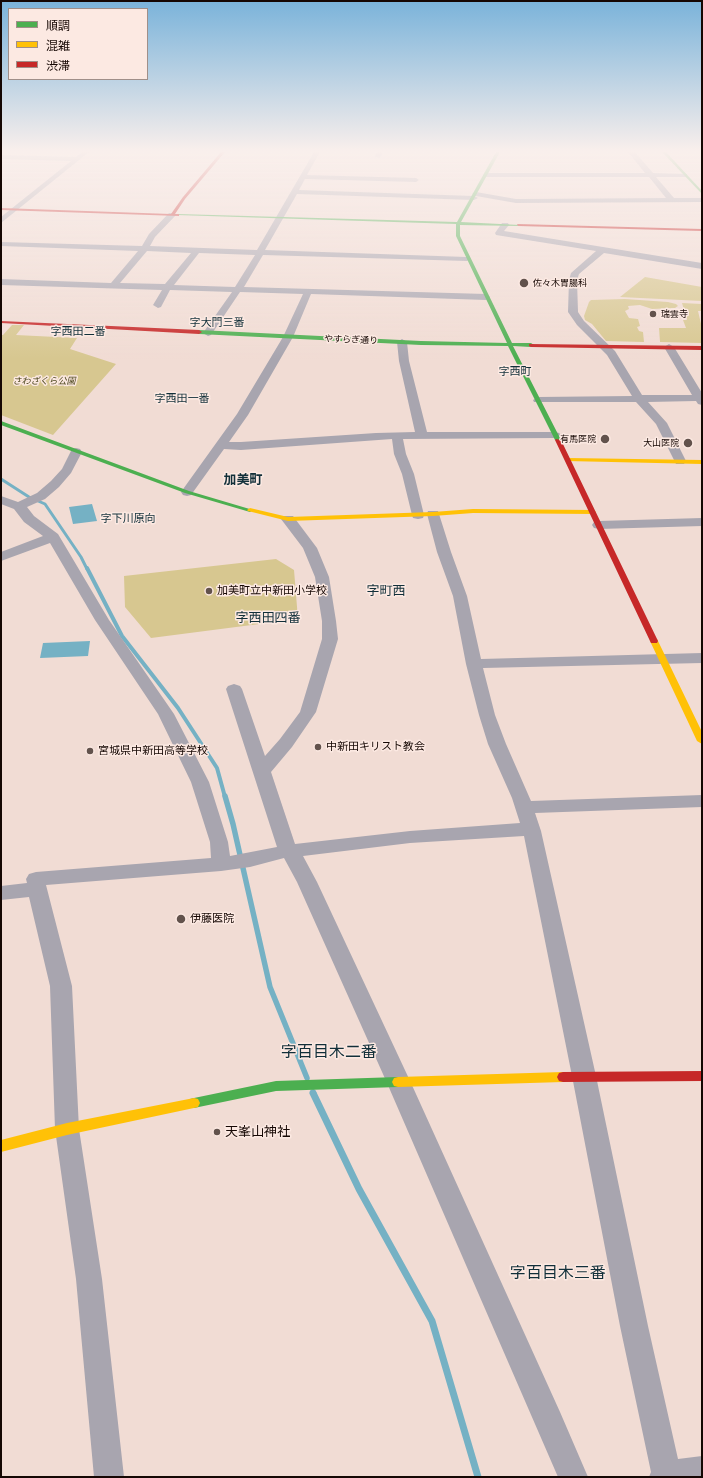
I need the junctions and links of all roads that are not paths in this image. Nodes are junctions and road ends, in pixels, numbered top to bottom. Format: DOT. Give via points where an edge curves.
graph roads {
  1 [pos="166,221"];
  2 [pos="276,221"];
  3 [pos="385,221"];
  4 [pos="458,223"];
  5 [pos="505,225"];
  6 [pos="702,230"];
  7 [pos="18,237"];
  8 [pos="1,244"];
  9 [pos="10,244"];
  10 [pos="144,248"];
  11 [pos="602,250"];
  12 [pos="196,251"];
  13 [pos="259,253"];
  14 [pos="467,259"];
  15 [pos="702,266"];
  16 [pos="1,282"];
  17 [pos="113,286"];
  18 [pos="168,288"];
  19 [pos="237,290"];
  20 [pos="308,292"];
  21 [pos="486,297"];
  22 [pos="158,305"];
  23 [pos="1,322"];
  24 [pos="208,333"];
  25 [pos="288,337"];
  26 [pos="402,342"];
  27 [pos="510,344"];
  28 [pos="605,346"];
  29 [pos="669,347"];
  30 [pos="702,348"];
  31 [pos="639,399"];
  32 [pos="538,400"];
  33 [pos="701,400"];
  34 [pos="1,423"];
  35 [pos="422,435"];
  36 [pos="556,435"];
  37 [pos="397,436"];
  38 [pos="220,445"];
  39 [pos="76,452"];
  40 [pos="568,460"];
  41 [pos="680,461"];
  42 [pos="702,462"];
  43 [pos="187,492"];
  44 [pos="1,500"];
  45 [pos="29,502"];
  46 [pos="593,512"];
  47 [pos="433,514"];
  48 [pos="418,515"];
  49 [pos="288,519"];
  50 [pos="702,522"];
  51 [pos="599,525"];
  52 [pos="53,537"];
  53 [pos="1,557"];
  54 [pos="664,658"];
  55 [pos="702,658"];
  56 [pos="474,664"];
  57 [pos="234,689"];
  58 [pos="702,741"];
  59 [pos="262,771"];
  60 [pos="702,801"];
  61 [pos="524,807"];
  62 [pos="531,828"];
  63 [pos="288,851"];
  64 [pos="225,863"];
  65 [pos="36,889"];
  66 [pos="1,893"];
  67 [pos="584,1076"];
  68 [pos="702,1076"];
  69 [pos="399,1083"];
  70 [pos="67,1129"];
  71 [pos="1,1146"];
  72 [pos="702,1472"];
  73 [pos="109,1477"];
  74 [pos="573,1477"];
  75 [pos="666,1477"];
  1 -- 10 [label="street"];
  2 -- 13 [label="street"];
  3 -- 4 [label="main road"];
  4 -- 5 [label="main road"];
  4 -- 14 [label="main road" via="458,236"];
  5 -- 6 [label="main road"];
  5 -- 11 [label="street" via="499,233"];
  7 -- 9 [label="street"];
  8 -- 9 [label="street"];
  9 -- 10 [label="street"];
  10 -- 12 [label="street"];
  10 -- 17 [label="street"];
  11 -- 15 [label="street"];
  11 -- 28 [label="street" via="575,273 573,312 580,323"];
  12 -- 13 [label="street"];
  12 -- 18 [label="street"];
  13 -- 14 [label="street"];
  13 -- 19 [label="street"];
  14 -- 21 [label="main road"];
  16 -- 17 [label="street"];
  17 -- 18 [label="street"];
  18 -- 19 [label="street"];
  18 -- 22 [label="street"];
  19 -- 20 [label="street"];
  19 -- 24 [label="street"];
  20 -- 21 [label="street"];
  20 -- 25 [label="street"];
  21 -- 27 [label="main road"];
  23 -- 24 [label="main road, やすらぎ通り"];
  24 -- 25 [label="main road, やすらぎ通り"];
  25 -- 26 [label="main road, やすらぎ通り"];
  25 -- 38 [label="street" via="242,414"];
  26 -- 27 [label="main road, やすらぎ通り"];
  26 -- 35 [label="street" via="404,361"];
  27 -- 28 [label="main road, やすらぎ通り"];
  27 -- 32 [label="main road"];
  28 -- 29 [label="main road, やすらぎ通り"];
  28 -- 31 [label="street"];
  29 -- 30 [label="main road, やすらぎ通り"];
  29 -- 33 [label="street"];
  31 -- 32 [label="street"];
  31 -- 33 [label="street"];
  31 -- 41 [label="street" via="661,423"];
  32 -- 36 [label="main road"];
  34 -- 39 [label="main road"];
  35 -- 36 [label="street"];
  35 -- 37 [label="street"];
  36 -- 40 [label="main road"];
  37 -- 38 [label="street" via="241,446"];
  37 -- 48 [label="street"];
  38 -- 43 [label="street"];
  39 -- 43 [label="main road"];
  39 -- 45 [label="street" via="60,478 48,491"];
  40 -- 41 [label="main road"];
  40 -- 46 [label="main road"];
  41 -- 42 [label="main road"];
  43 -- 49 [label="main road"];
  44 -- 45 [label="street"];
  45 -- 52 [label="street" via="29,519"];
  46 -- 47 [label="main road" via="473,511"];
  46 -- 51 [label="main road"];
  47 -- 48 [label="main road"];
  47 -- 56 [label="street" via="460,596"];
  48 -- 49 [label="main road"];
  49 -- 59 [label="street" via="310,548 322,578 330,639 308,712"];
  50 -- 51 [label="street"];
  51 -- 54 [label="main road"];
  52 -- 53 [label="street"];
  52 -- 64 [label="street" via="102,620 166,714 200,782"];
  54 -- 55 [label="street"];
  54 -- 56 [label="street"];
  54 -- 58 [label="main road"];
  56 -- 61 [label="street" via="487,716"];
  57 -- 59 [label="street"];
  59 -- 63 [label="street"];
  60 -- 61 [label="street"];
  61 -- 62 [label="street"];
  62 -- 63 [label="street" via="410,837"];
  62 -- 67 [label="street"];
  63 -- 64 [label="street"];
  63 -- 69 [label="street" via="307,882"];
  64 -- 65 [label="street" via="36,879"];
  65 -- 66 [label="street"];
  65 -- 70 [label="street" via="61,986"];
  67 -- 68 [label="main road"];
  67 -- 69 [label="main road"];
  67 -- 75 [label="street"];
  69 -- 70 [label="main road" via="276,1086"];
  69 -- 74 [label="street"];
  70 -- 71 [label="main road"];
  70 -- 73 [label="street" via="89,1279"];
  72 -- 75 [label="street" via="686,1472"];
}
